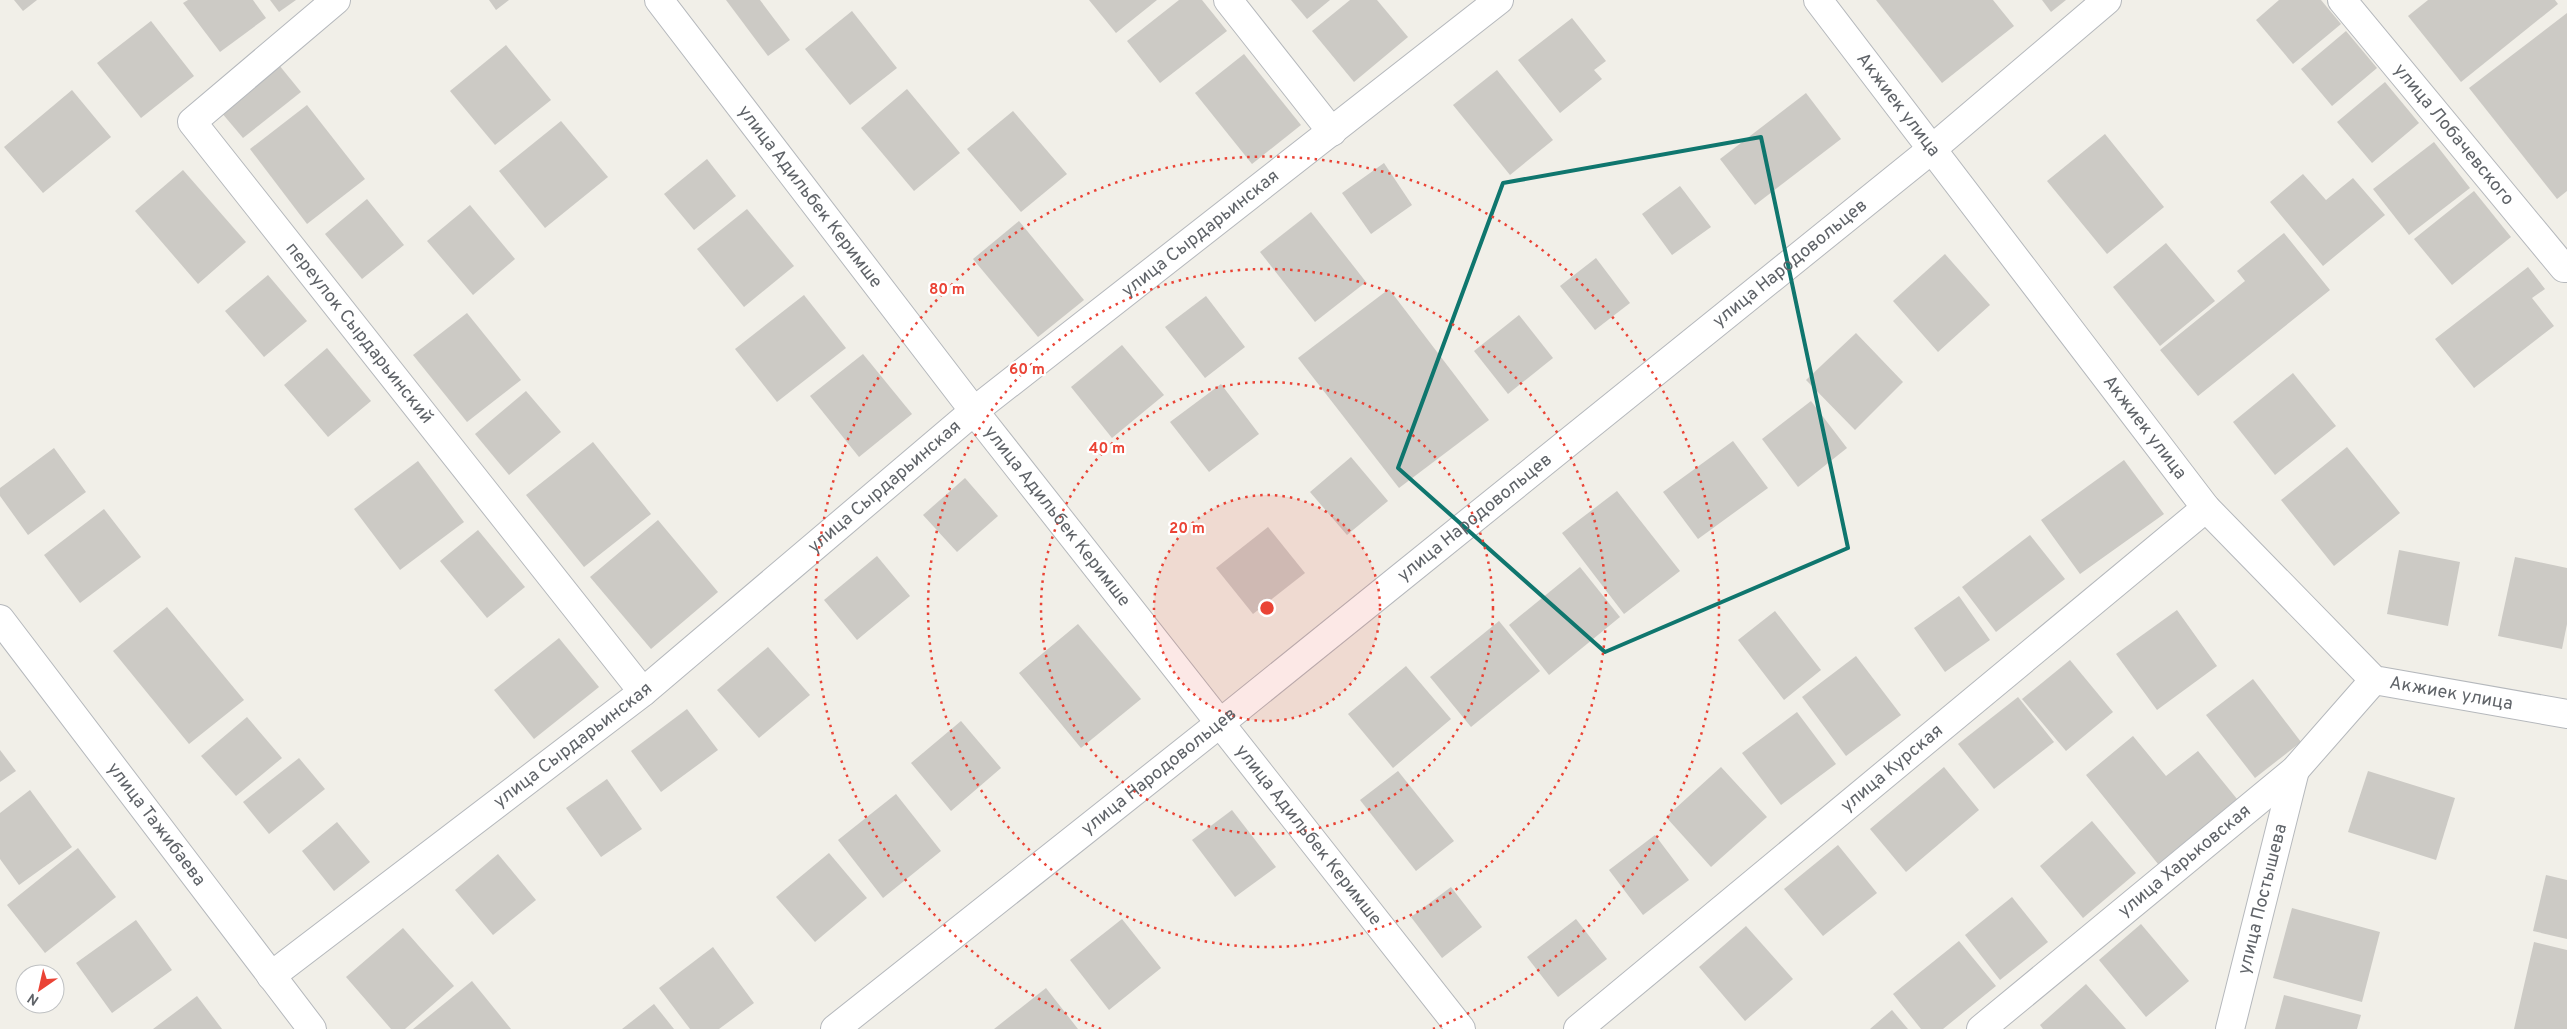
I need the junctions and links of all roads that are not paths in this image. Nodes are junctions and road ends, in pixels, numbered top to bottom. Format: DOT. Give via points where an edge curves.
graph roads {
  1 [pos="336,0"];
  2 [pos="659,0"];
  3 [pos="1228,0"];
  4 [pos="1499,0"];
  5 [pos="1818,0"];
  6 [pos="2107,0"];
  7 [pos="2342,0"];
  8 [pos="1332,132"];
  9 [pos="1932,149"];
  10 [pos="2567,268"];
  11 [pos="974,411"];
  12 [pos="2206,508"];
  13 [pos="0,619"];
  14 [pos="2374,680"];
  15 [pos="643,692"];
  16 [pos="2567,714"];
  17 [pos="1220,724"];
  18 [pos="2295,770"];
  19 [pos="271,976"];
  20 [pos="312,1029"];
  21 [pos="835,1029"];
  22 [pos="1461,1029"];
  23 [pos="1578,1029"];
  24 [pos="1981,1029"];
  25 [pos="2230,1029"];
  1 -- 15 [label="street, переулок Сырдарьинский" via="192,122"];
  2 -- 11 [label="street, улица Адильбек Керимше"];
  3 -- 8 [label="street"];
  4 -- 8 [label="street, улица Сырдарьинская"];
  5 -- 9 [label="street, Акжиек улица"];
  6 -- 9 [label="street, улица Народовольцев"];
  7 -- 10 [label="street, улица Лобачевского"];
  8 -- 11 [label="street, улица Сырдарьинская"];
  9 -- 12 [label="street, Акжиек улица"];
  9 -- 17 [label="street, улица Народовольцев"];
  11 -- 15 [label="street, улица Сырдарьинская"];
  11 -- 17 [label="street, улица Адильбек Керимше"];
  12 -- 14 [label="street, Акжиек улица"];
  12 -- 23 [label="street, улица Курская"];
  13 -- 19 [label="street, улица Тажибаева"];
  14 -- 16 [label="street, Акжиек улица"];
  14 -- 18 [label="street, улица Харьковская"];
  15 -- 19 [label="street, улица Сырдарьинская"];
  17 -- 21 [label="street, улица Народовольцев"];
  17 -- 22 [label="street, улица Адильбек Керимше"];
  18 -- 24 [label="street, улица Харьковская"];
  18 -- 25 [label="street, улица Постышева"];
  19 -- 20 [label="street, улица Тажибаева"];
}
